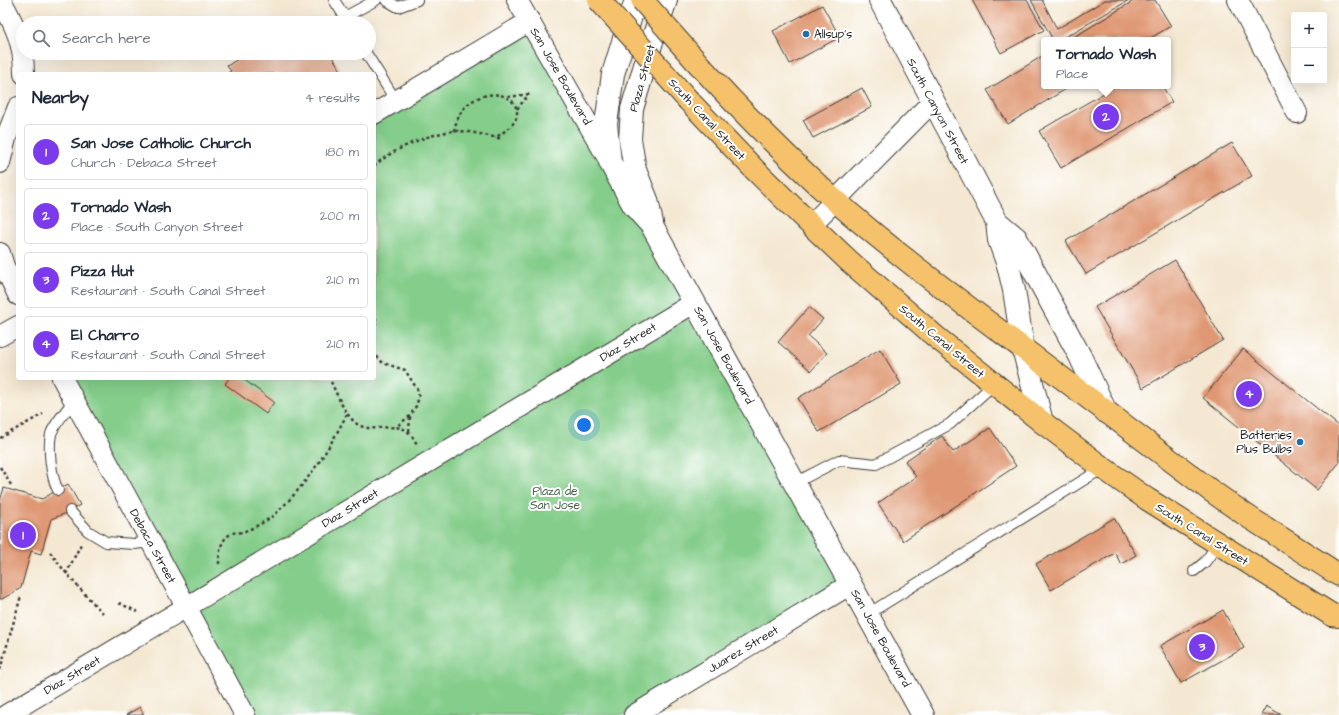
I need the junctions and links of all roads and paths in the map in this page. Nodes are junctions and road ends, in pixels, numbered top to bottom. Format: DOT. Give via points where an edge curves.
graph roads {
  1 [pos="1,0"];
  2 [pos="334,0"];
  3 [pos="376,0"];
  4 [pos="386,0"];
  5 [pos="417,0"];
  6 [pos="517,0"];
  7 [pos="599,0"];
  8 [pos="636,0"];
  9 [pos="642,0"];
  10 [pos="666,0"];
  11 [pos="880,0"];
  12 [pos="1238,0"];
  13 [pos="344,16"];
  14 [pos="352,16"];
  15 [pos="530,22"];
  16 [pos="16,28"];
  17 [pos="22,60"];
  18 [pos="370,60"];
  19 [pos="24,72"];
  20 [pos="508,97"];
  21 [pos="396,101"];
  22 [pos="933,101"];
  23 [pos="517,109"];
  24 [pos="16,112"];
  25 [pos="376,113"];
  26 [pos="1297,113"];
  27 [pos="454,131"];
  28 [pos="495,138"];
  29 [pos="502,139"];
  30 [pos="610,162"];
  31 [pos="0,163"];
  32 [pos="376,165"];
  33 [pos="835,200"];
  34 [pos="997,222"];
  35 [pos="811,225"];
  36 [pos="652,226"];
  37 [pos="0,253"];
  38 [pos="16,291"];
  39 [pos="694,303"];
  40 [pos="16,327"];
  41 [pos="0,336"];
  42 [pos="1022,348"];
  43 [pos="376,356"];
  44 [pos="63,380"];
  45 [pos="331,382"];
  46 [pos="994,384"];
  47 [pos="74,400"];
  48 [pos="1106,412"];
  49 [pos="46,413"];
  50 [pos="347,414"];
  51 [pos="410,416"];
  52 [pos="1042,422"];
  53 [pos="397,426"];
  54 [pos="409,432"];
  55 [pos="0,438"];
  56 [pos="417,444"];
  57 [pos="0,467"];
  58 [pos="1103,468"];
  59 [pos="795,483"];
  60 [pos="11,485"];
  61 [pos="58,490"];
  62 [pos="70,511"];
  63 [pos="83,539"];
  64 [pos="151,542"];
  65 [pos="1218,544"];
  66 [pos="50,552"];
  67 [pos="219,567"];
  68 [pos="1194,571"];
  69 [pos="66,574"];
  70 [pos="1339,575"];
  71 [pos="851,584"];
  72 [pos="21,596"];
  73 [pos="119,603"];
  74 [pos="186,606"];
  75 [pos="103,613"];
  76 [pos="868,614"];
  77 [pos="144,615"];
  78 [pos="1339,616"];
  79 [pos="0,670"];
  80 [pos="6,715"];
  81 [pos="245,715"];
  82 [pos="634,715"];
  83 [pos="923,715"];
  1 -- 16 [label="street"];
  2 -- 13 [label="lane"];
  3 -- 14 [label="lane"];
  4 -- 5 [label="lane" via="398,7"];
  6 -- 15 [label="street, San Jose Boulevard"];
  7 -- 35 [label="highway, South Canal Street, bridge" via="689,101"];
  8 -- 30 [label="street" via="613,74 606,124"];
  9 -- 33 [label="highway, bridge" via="764,134"];
  10 -- 36 [label="street, Plaza Street" via="652,38 632,109 630,139 635,170 647,200"];
  11 -- 22 [label="street, South Canyon Street"];
  12 -- 26 [label="street"];
  15 -- 21 [label="street"];
  15 -- 30 [label="street, San Jose Boulevard"];
  17 -- 19 [label="street"];
  18 -- 21 [label="lane"];
  20 -- 23 [label="path"];
  20 -- 23 [label="path" via="530,94"];
  20 -- 27 [label="path" via="489,95 477,98 466,106 458,118"];
  21 -- 25 [label="street"];
  22 -- 33 [label="street"];
  22 -- 34 [label="street, South Canyon Street"];
  23 -- 28 [label="path" via="517,118"];
  24 -- 31 [label="street"];
  27 -- 28 [label="path"];
  27 -- 32 [label="path" via="401,148"];
  28 -- 29 [label="path"];
  30 -- 36 [label="street, San Jose Boulevard" via="634,206"];
  33 -- 35 [label="street"];
  33 -- 42 [label="highway" via="897,252"];
  34 -- 42 [label="street, South Canyon Street" via="999,240 1014,290"];
  34 -- 48 [label="street, South Canyon Street" via="1016,238 1080,356"];
  35 -- 46 [label="highway, South Canal Street" via="936,337"];
  36 -- 39 [label="street, San Jose Boulevard"];
  37 -- 38 [label="street"];
  39 -- 59 [label="street, San Jose Boulevard"];
  39 -- 74 [label="street, Diaz Street"];
  40 -- 41 [label="street"];
  42 -- 48 [label="highway"];
  42 -- 52 [label="street, South Canyon Street"];
  43 -- 51 [label="path" via="382,363 405,370 417,389 419,397"];
  44 -- 47 [label="street, Debaca Street"];
  45 -- 50 [label="path"];
  46 -- 52 [label="highway, South Canal Street"];
  46 -- 59 [label="lane" via="950,424 876,464 839,460"];
  47 -- 61 [label="lane" via="51,434 50,458"];
  47 -- 64 [label="street, Debaca Street"];
  48 -- 70 [label="highway" via="1250,518"];
  49 -- 55 [label="path"];
  50 -- 53 [label="path" via="358,424 371,429"];
  50 -- 67 [label="path" via="336,436 293,496 272,516 258,525 226,537 220,551"];
  51 -- 53 [label="path"];
  51 -- 54 [label="path"];
  52 -- 58 [label="highway, South Canal Street"];
  53 -- 54 [label="path"];
  54 -- 56 [label="path"];
  57 -- 60 [label="path"];
  58 -- 65 [label="highway, South Canal Street"];
  58 -- 76 [label="lane"];
  59 -- 71 [label="street, San Jose Boulevard"];
  62 -- 64 [label="lane" via="88,531 106,542"];
  63 -- 69 [label="path"];
  64 -- 74 [label="street, Debaca Street"];
  65 -- 68 [label="lane" via="1205,562"];
  65 -- 78 [label="highway, South Canal Street" via="1332,615"];
  66 -- 69 [label="path"];
  69 -- 75 [label="path"];
  71 -- 76 [label="street, San Jose Boulevard"];
  71 -- 82 [label="street, Juarez Street"];
  72 -- 79 [label="path"];
  73 -- 77 [label="path"];
  74 -- 80 [label="street, Diaz Street"];
  74 -- 81 [label="street, Debaca Street"];
  76 -- 83 [label="street, San Jose Boulevard"];
}
